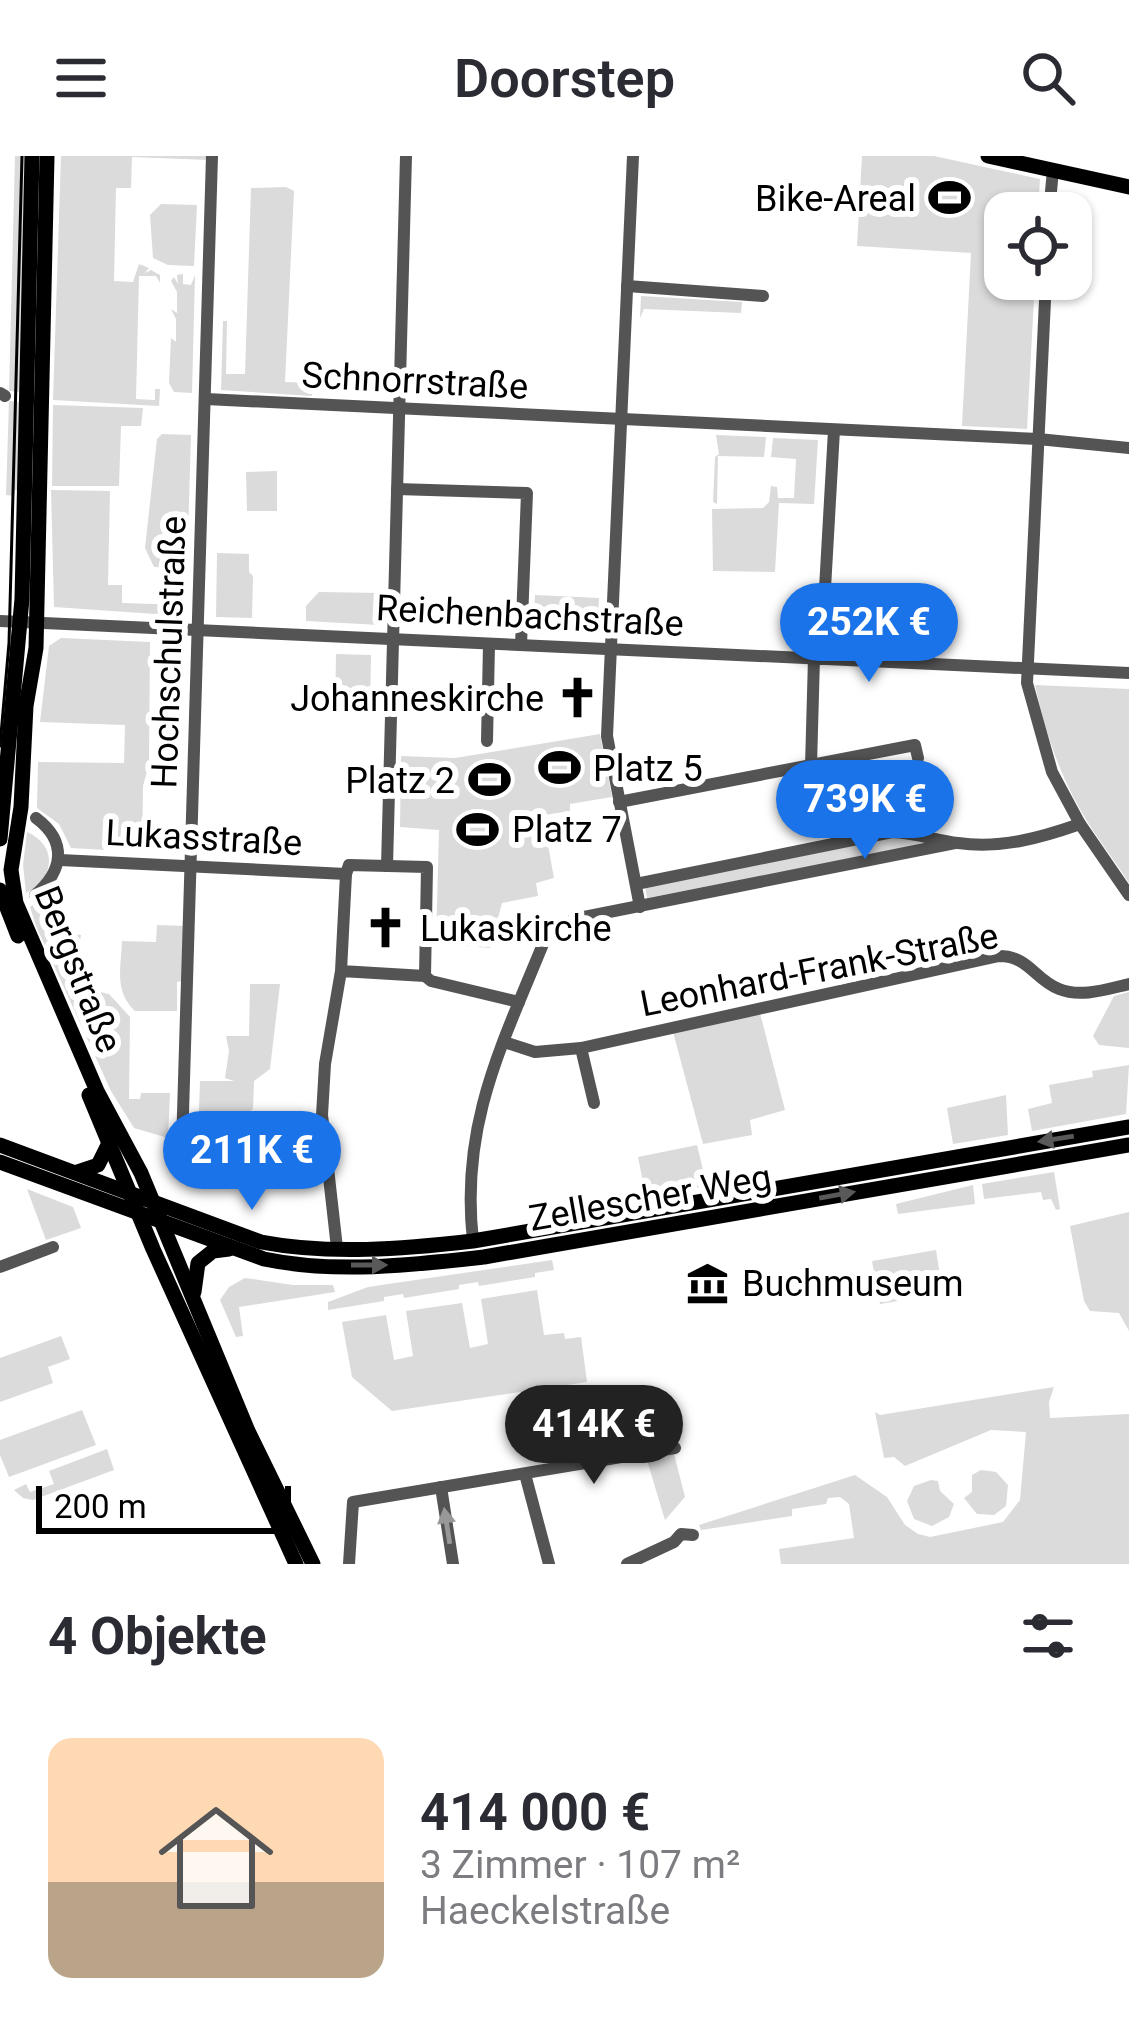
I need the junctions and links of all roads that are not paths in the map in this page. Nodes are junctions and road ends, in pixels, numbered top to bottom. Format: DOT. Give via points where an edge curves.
graph roads {
  1 [pos="32,156"];
  2 [pos="47,156"];
  3 [pos="406,156"];
  4 [pos="633,156"];
  5 [pos="988,156"];
  6 [pos="212,158"];
  7 [pos="1056,161"];
  8 [pos="1129,187"];
  9 [pos="1052,192"];
  10 [pos="627,286"];
  11 [pos="763,296"];
  12 [pos="1045,300"];
  13 [pos="206,399"];
  14 [pos="399,410"];
  15 [pos="621,420"];
  16 [pos="834,430"];
  17 [pos="1038,439"];
  18 [pos="1129,448"];
  19 [pos="398,489"];
  20 [pos="0,622"];
  21 [pos="29,622"];
  22 [pos="198,630"];
  23 [pos="394,639"];
  24 [pos="489,644"];
  25 [pos="521,645"];
  26 [pos="610,649"];
  27 [pos="818,659"];
  28 [pos="1026,668"];
  29 [pos="1129,673"];
  30 [pos="487,741"];
  31 [pos="918,758"];
  32 [pos="811,766"];
  33 [pos="620,802"];
  34 [pos="36,818"];
  35 [pos="1080,824"];
  36 [pos="1,827"];
  37 [pos="6,843"];
  38 [pos="955,843"];
  39 [pos="60,860"];
  40 [pos="0,866"];
  41 [pos="190,866"];
  42 [pos="388,866"];
  43 [pos="346,874"];
  44 [pos="636,884"];
  45 [pos="0,890"];
  46 [pos="1129,895"];
  47 [pos="35,896"];
  48 [pos="640,907"];
  49 [pos="341,971"];
  50 [pos="425,976"];
  51 [pos="1129,984"];
  52 [pos="520,1002"];
  53 [pos="504,1042"];
  54 [pos="581,1048"];
  55 [pos="594,1103"];
  56 [pos="1129,1127"];
  57 [pos="110,1141"];
  58 [pos="0,1145"];
  59 [pos="1129,1145"];
  60 [pos="182,1146"];
  61 [pos="0,1162"];
  62 [pos="74,1173"];
  63 [pos="100,1191"];
  64 [pos="133,1194"];
  65 [pos="153,1202"];
  66 [pos="140,1215"];
  67 [pos="161,1224"];
  68 [pos="180,1230"];
  69 [pos="472,1241"];
  70 [pos="53,1247"];
  71 [pos="337,1248"];
  72 [pos="229,1249"];
  73 [pos="0,1267"];
  74 [pos="194,1301"];
  75 [pos="675,1448"];
  76 [pos="524,1474"];
  77 [pos="441,1487"];
  78 [pos="693,1534"];
  79 [pos="296,1564"];
  80 [pos="313,1564"];
  81 [pos="349,1564"];
  82 [pos="453,1564"];
  83 [pos="549,1564"];
  84 [pos="627,1564"];
  1 -- 21 [label="main road"];
  2 -- 21 [label="main road"];
  3 -- 14 [label="street"];
  4 -- 10 [label="street"];
  5 -- 7 [label="main road"];
  6 -- 13 [label="street, Hochschulstraße"];
  7 -- 8 [label="main road"];
  7 -- 9 [label="street"];
  10 -- 11 [label="street"];
  10 -- 15 [label="street"];
  12 -- 17 [label="street"];
  13 -- 14 [label="street, Schnorrstraße"];
  13 -- 22 [label="street, Hochschulstraße"];
  14 -- 15 [label="street, Schnorrstraße"];
  14 -- 19 [label="street"];
  15 -- 16 [label="street, Schnorrstraße"];
  15 -- 26 [label="street"];
  16 -- 17 [label="street, Schnorrstraße"];
  16 -- 27 [label="street"];
  17 -- 18 [label="street"];
  17 -- 28 [label="street"];
  19 -- 23 [label="street"];
  19 -- 25 [label="street" via="527,493"];
  20 -- 21 [label="street, Reichenbachstraße"];
  21 -- 22 [label="street, Reichenbachstraße"];
  21 -- 36 [label="main road, Bergstraße"];
  21 -- 37 [label="main road" via="21,807"];
  22 -- 23 [label="street, Reichenbachstraße"];
  22 -- 41 [label="street, Hochschulstraße"];
  23 -- 24 [label="street, Reichenbachstraße"];
  23 -- 42 [label="street"];
  24 -- 25 [label="street, Reichenbachstraße"];
  24 -- 30 [label="street"];
  25 -- 26 [label="street, Reichenbachstraße"];
  26 -- 27 [label="street, Reichenbachstraße"];
  26 -- 33 [label="street" via="608,736"];
  27 -- 28 [label="street, Reichenbachstraße"];
  27 -- 32 [label="street"];
  28 -- 29 [label="street, Reichenbachstraße"];
  28 -- 35 [label="street" via="1052,772"];
  31 -- 32 [label="street" via="915,745"];
  32 -- 33 [label="street"];
  33 -- 44 [label="street"];
  34 -- 39 [label="street" via="50,828"];
  35 -- 38 [label="street" via="1034,840"];
  35 -- 46 [label="street"];
  36 -- 37 [label="main road, Bergstraße"];
  37 -- 40 [label="main road"];
  37 -- 65 [label="main road, Bergstraße" via="25,930"];
  38 -- 44 [label="street" via="892,832"];
  38 -- 48 [label="street"];
  39 -- 41 [label="street, Lukasstraße"];
  39 -- 47 [label="street"];
  41 -- 43 [label="street, Lukasstraße"];
  41 -- 60 [label="street, Hochschulstraße"];
  42 -- 43 [label="street, Lukasstraße" via="350,865"];
  42 -- 50 [label="street" via="427,868"];
  43 -- 49 [label="street"];
  44 -- 48 [label="street"];
  45 -- 57 [label="main road"];
  48 -- 52 [label="street" via="558,926"];
  49 -- 50 [label="street"];
  49 -- 71 [label="street" via="322,1115"];
  50 -- 52 [label="street"];
  51 -- 54 [label="street, Leonhard-Frank-Straße" via="1072,992 1014,956 999,956"];
  52 -- 53 [label="street"];
  53 -- 54 [label="street, Leonhard-Frank-Straße" via="536,1052"];
  53 -- 69 [label="street" via="470,1161"];
  54 -- 55 [label="street"];
  56 -- 69 [label="main road, Zellescher Weg, one-way"];
  57 -- 62 [label="main road" via="98,1165"];
  57 -- 64 [label="main road"];
  58 -- 62 [label="main road"];
  72 -- 59 [label="main road, Zellescher Weg, one-way" via="309,1265 484,1257"];
  61 -- 63 [label="main road"];
  62 -- 63 [label="main road"];
  63 -- 64 [label="main road"];
  63 -- 66 [label="main road"];
  64 -- 65 [label="main road"];
  64 -- 66 [label="main road"];
  65 -- 67 [label="main road, Bergstraße"];
  65 -- 68 [label="main road"];
  66 -- 67 [label="main road"];
  66 -- 79 [label="main road"];
  67 -- 68 [label="main road"];
  68 -- 71 [label="main road, Zellescher Weg"];
  68 -- 72 [label="main road, Zellescher Weg"];
  68 -- 74 [label="main road"];
  69 -- 71 [label="main road, Zellescher Weg"];
  70 -- 73 [label="street"];
  72 -- 74 [label="main road" via="198,1263"];
  74 -- 80 [label="main road"];
  75 -- 76 [label="street"];
  76 -- 77 [label="street"];
  76 -- 83 [label="street"];
  77 -- 81 [label="street" via="353,1502"];
  82 -- 77 [label="street, one-way"];
  78 -- 84 [label="street"];
}
